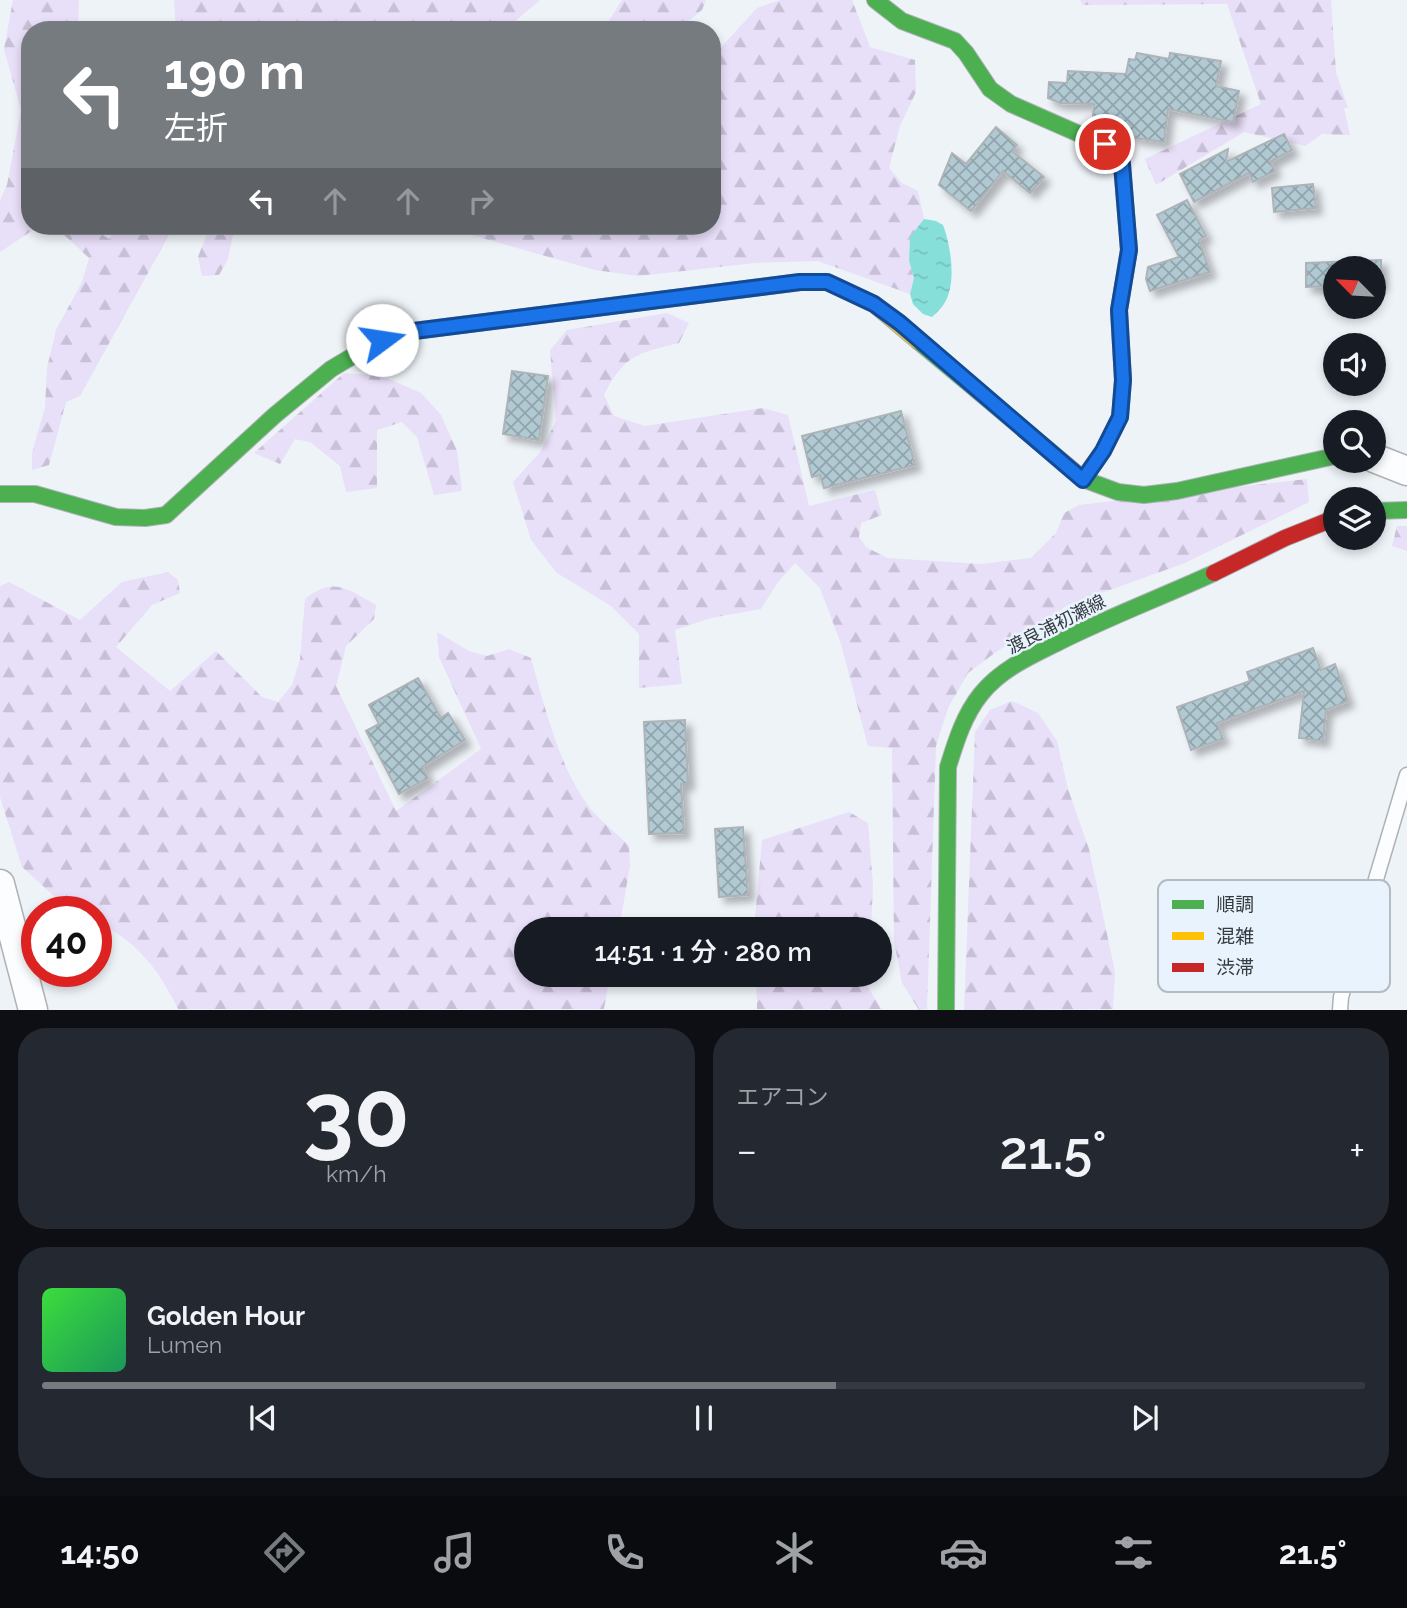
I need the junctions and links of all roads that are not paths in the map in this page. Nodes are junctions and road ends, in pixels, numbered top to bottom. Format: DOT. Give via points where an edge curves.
graph roads {
  1 [pos="875,0"];
  2 [pos="1323,459"];
  3 [pos="1386,463"];
  4 [pos="1407,471"];
  5 [pos="1083,480"];
  6 [pos="0,494"];
  7 [pos="1407,510"];
  8 [pos="1386,511"];
  9 [pos="1323,522"];
  10 [pos="1407,775"];
  11 [pos="1376,880"];
  12 [pos="0,884"];
  13 [pos="1342,992"];
  14 [pos="33,1010"];
  15 [pos="946,1010"];
  16 [pos="1340,1010"];
  1 -- 5 [label="street" via="895,18 954,40 977,76 996,94 1036,117 1118,151 1129,250 1119,310 1120,417"];
  2 -- 5 [label="street" via="1144,495"];
  3 -- 4 [label="street"];
  5 -- 6 [label="street" via="874,304 827,282 800,282 398,333 366,346 300,390 166,515 116,517 35,494"];
  7 -- 8 [label="street"];
  9 -- 15 [label="street, 渡良浦初瀬線" via="1039,651 987,687 957,736 948,766"];
  10 -- 11 [label="lane"];
  12 -- 14 [label="street"];
  13 -- 16 [label="lane"];
}
